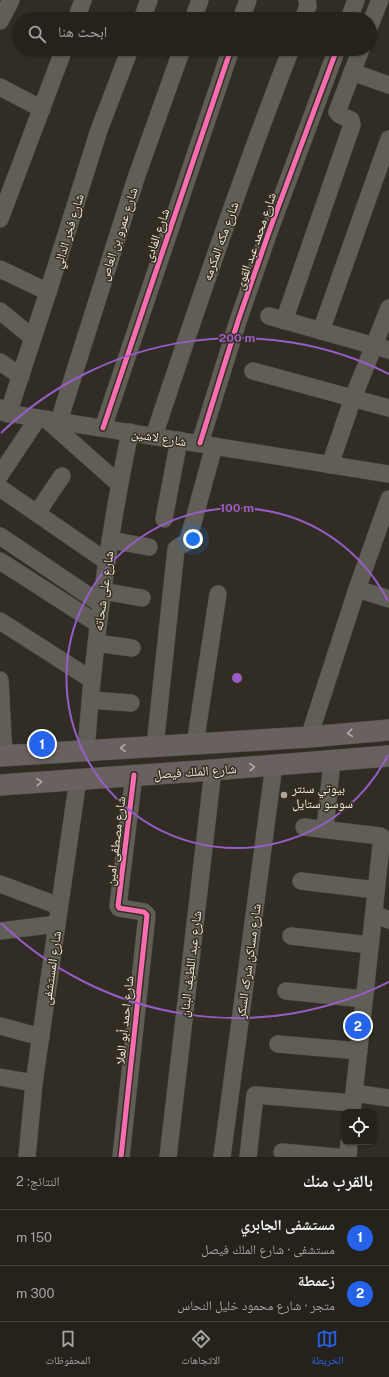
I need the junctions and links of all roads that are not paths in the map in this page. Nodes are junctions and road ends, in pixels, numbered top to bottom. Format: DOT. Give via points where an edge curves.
graph roads {
  1 [pos="11,0"];
  2 [pos="83,0"];
  3 [pos="149,0"];
  4 [pos="200,0"];
  5 [pos="248,0"];
  6 [pos="307,0"];
  7 [pos="356,0"];
  8 [pos="380,0"];
  9 [pos="79,12"];
  10 [pos="145,12"];
  11 [pos="196,12"];
  12 [pos="244,12"];
  13 [pos="306,12"];
  14 [pos="352,12"];
  15 [pos="375,12"];
  16 [pos="0,21"];
  17 [pos="61,56"];
  18 [pos="127,56"];
  19 [pos="179,56"];
  20 [pos="229,56"];
  21 [pos="289,56"];
  22 [pos="334,56"];
  23 [pos="358,56"];
  24 [pos="352,72"];
  25 [pos="389,85"];
  26 [pos="0,87"];
  27 [pos="42,109"];
  28 [pos="389,139"];
  29 [pos="0,219"];
  30 [pos="0,269"];
  31 [pos="48,292"];
  32 [pos="389,308"];
  33 [pos="0,311"];
  34 [pos="321,331"];
  35 [pos="33,338"];
  36 [pos="382,348"];
  37 [pos="0,362"];
  38 [pos="253,371"];
  39 [pos="21,376"];
  40 [pos="354,398"];
  41 [pos="389,408"];
  42 [pos="3,411"];
  43 [pos="48,420"];
  44 [pos="103,428"];
  45 [pos="130,432"];
  46 [pos="154,436"];
  47 [pos="179,440"];
  48 [pos="207,445"];
  49 [pos="330,465"];
  50 [pos="389,474"];
  51 [pos="0,475"];
  52 [pos="62,476"];
  53 [pos="119,484"];
  54 [pos="0,488"];
  55 [pos="389,499"];
  56 [pos="37,513"];
  57 [pos="164,519"];
  58 [pos="0,536"];
  59 [pos="382,539"];
  60 [pos="110,540"];
  61 [pos="150,547"];
  62 [pos="0,561"];
  63 [pos="106,561"];
  64 [pos="357,589"];
  65 [pos="218,594"];
  66 [pos="101,597"];
  67 [pos="142,598"];
  68 [pos="389,599"];
  69 [pos="0,621"];
  70 [pos="98,624"];
  71 [pos="96,643"];
  72 [pos="132,648"];
  73 [pos="0,680"];
  74 [pos="92,680"];
  75 [pos="90,700"];
  76 [pos="131,703"];
  77 [pos="389,730"];
  78 [pos="309,737"];
  79 [pos="195,744"];
  80 [pos="155,746"];
  81 [pos="86,750"];
  82 [pos="2,756"];
  83 [pos="389,756"];
  84 [pos="332,761"];
  85 [pos="274,765"];
  86 [pos="213,770"];
  87 [pos="134,775"];
  88 [pos="78,779"];
  89 [pos="0,785"];
  90 [pos="304,827"];
  91 [pos="325,829"];
  92 [pos="384,865"];
  93 [pos="301,881"];
  94 [pos="0,884"];
  95 [pos="376,890"];
  96 [pos="60,906"];
  97 [pos="120,908"];
  98 [pos="381,917"];
  99 [pos="57,924"];
  100 [pos="0,931"];
  101 [pos="291,936"];
  102 [pos="370,945"];
  103 [pos="286,991"];
  104 [pos="364,999"];
  105 [pos="0,1026"];
  106 [pos="41,1037"];
  107 [pos="278,1044"];
  108 [pos="359,1051"];
  109 [pos="0,1077"];
  110 [pos="34,1083"];
  111 [pos="389,1098"];
  112 [pos="353,1103"];
  113 [pos="349,1145"];
  114 [pos="282,1152"];
  115 [pos="28,1157"];
  116 [pos="120,1157"];
  117 [pos="168,1157"];
  118 [pos="222,1157"];
  119 [pos="248,1157"];
  120 [pos="337,1157"];
  121 [pos="348,1157"];
  1 -- 16 [label="street"];
  2 -- 9 [label="street"];
  3 -- 10 [label="street"];
  4 -- 11 [label="street"];
  5 -- 12 [label="street"];
  6 -- 13 [label="street" via="309,3"];
  7 -- 14 [label="street"];
  8 -- 15 [label="street"];
  17 -- 27 [label="street"];
  18 -- 31 [label="street, شارع فخر الدالي" via="99,130"];
  19 -- 43 [label="street, شارع عمرو بن العاص"];
  20 -- 44 [label="street, شارع الفادى"];
  21 -- 46 [label="street, شارع مكه المكرمه" via="200,296"];
  22 -- 48 [label="street, شارع محمد عبد القوى" via="238,321"];
  23 -- 24 [label="street"];
  24 -- 25 [label="street"];
  24 -- 34 [label="street" via="337,112 353,122 276,318"];
  26 -- 27 [label="street"];
  27 -- 29 [label="street"];
  28 -- 34 [label="street"];
  30 -- 31 [label="street"];
  31 -- 35 [label="street, شارع فخر الدالي"];
  32 -- 36 [label="street"];
  33 -- 35 [label="street"];
  34 -- 36 [label="street"];
  35 -- 39 [label="street, شارع فخر الدالي"];
  36 -- 40 [label="street"];
  37 -- 39 [label="street"];
  38 -- 40 [label="street"];
  39 -- 42 [label="street, شارع فخر الدالي"];
  40 -- 41 [label="street"];
  40 -- 49 [label="street"];
  42 -- 43 [label="street, شارع لاشين"];
  43 -- 44 [label="street, شارع لاشين"];
  43 -- 51 [label="street, شارع عمرو بن العاص"];
  43 -- 53 [label="street"];
  44 -- 45 [label="street, شارع لاشين"];
  45 -- 46 [label="street, شارع لاشين"];
  45 -- 53 [label="street, شارع على شحاته"];
  46 -- 47 [label="street, شارع لاشين"];
  47 -- 48 [label="street, شارع لاشين"];
  47 -- 57 [label="street"];
  48 -- 49 [label="street, شارع لاشين"];
  48 -- 80 [label="street, شارع محمد عبد القوى" via="188,541 176,549"];
  49 -- 50 [label="street, شارع لاشين"];
  52 -- 56 [label="street"];
  53 -- 60 [label="street, شارع على شحاته"];
  54 -- 56 [label="street"];
  55 -- 59 [label="street"];
  56 -- 63 [label="street"];
  58 -- 66 [label="street"];
  59 -- 64 [label="street"];
  60 -- 61 [label="street"];
  60 -- 63 [label="street, شارع على شحاته"];
  62 -- 70 [label="street"];
  63 -- 66 [label="street, شارع على شحاته"];
  64 -- 68 [label="street"];
  64 -- 78 [label="street"];
  65 -- 79 [label="street"];
  66 -- 67 [label="street"];
  66 -- 70 [label="street, شارع على شحاته"];
  69 -- 74 [label="street"];
  70 -- 71 [label="street, شارع على شحاته"];
  71 -- 72 [label="street"];
  71 -- 74 [label="street, شارع على شحاته"];
  73 -- 82 [label="street"];
  74 -- 75 [label="street, شارع على شحاته"];
  75 -- 76 [label="street"];
  75 -- 81 [label="street, شارع على شحاته"];
  77 -- 78 [label="main road, شارع الملك فيصل, one-way"];
  78 -- 79 [label="main road, شارع الملك فيصل"];
  79 -- 80 [label="main road, شارع الملك فيصل"];
  80 -- 81 [label="main road, شارع الملك فيصل, one-way"];
  81 -- 82 [label="main road, شارع الملك فيصل"];
  83 -- 84 [label="main road, شارع الملك فيصل"];
  84 -- 85 [label="main road, شارع الملك فيصل"];
  84 -- 91 [label="street"];
  86 -- 85 [label="main road, شارع الملك فيصل, one-way"];
  85 -- 118 [label="street, شارع مساكن شركه السكر"];
  86 -- 87 [label="main road, شارع الملك فيصل"];
  86 -- 117 [label="street, شارع عبد اللطيف البنان"];
  87 -- 88 [label="main road, شارع الملك فيصل"];
  87 -- 97 [label="street, شارع مصطفى امين" via="118,906"];
  89 -- 88 [label="main road, شارع الملك فيصل, one-way"];
  88 -- 96 [label="street, شارع المستشفى"];
  90 -- 91 [label="street"];
  91 -- 92 [label="street" via="381,836"];
  92 -- 95 [label="street"];
  93 -- 95 [label="street"];
  94 -- 96 [label="street"];
  95 -- 98 [label="street"];
  96 -- 99 [label="street, شارع المستشفى"];
  97 -- 116 [label="street, شارع احمد أبو العلا" via="144,912 147,915"];
  98 -- 102 [label="street"];
  99 -- 100 [label="street"];
  99 -- 106 [label="street, شارع المستشفى"];
  101 -- 102 [label="street"];
  102 -- 104 [label="street"];
  103 -- 104 [label="street"];
  104 -- 108 [label="street"];
  105 -- 106 [label="street"];
  106 -- 110 [label="street, شارع المستشفى"];
  107 -- 108 [label="street"];
  108 -- 112 [label="street"];
  109 -- 110 [label="street"];
  110 -- 115 [label="street, شارع المستشفى"];
  111 -- 112 [label="street"];
  112 -- 119 [label="street" via="255,1095"];
  113 -- 121 [label="street"];
  114 -- 120 [label="street"];
}
